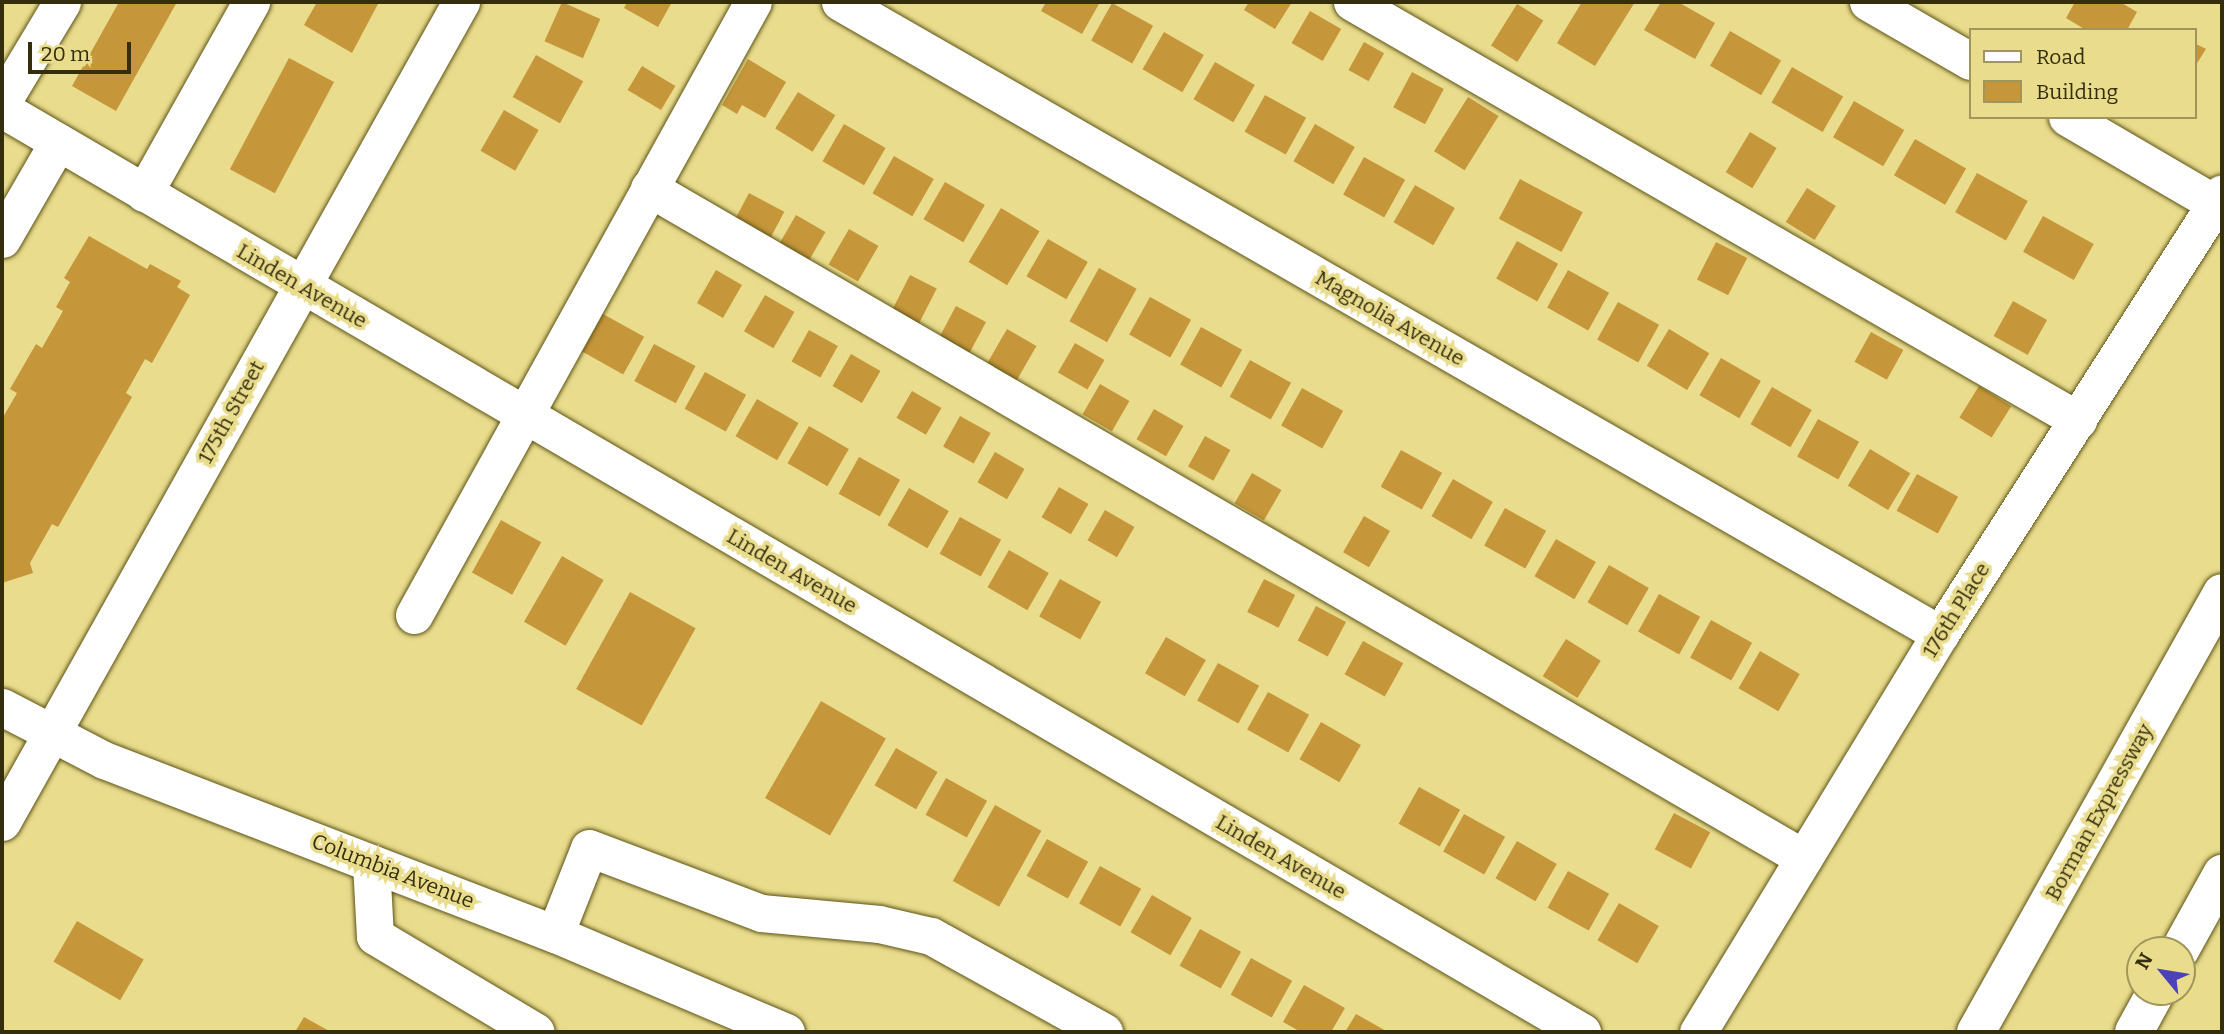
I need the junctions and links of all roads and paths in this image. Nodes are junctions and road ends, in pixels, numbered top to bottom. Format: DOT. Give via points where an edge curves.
graph roads {
  1 [pos="62,2"];
  2 [pos="251,2"];
  3 [pos="461,2"];
  4 [pos="754,2"];
  5 [pos="840,2"];
  6 [pos="1352,2"];
  7 [pos="1868,2"];
  8 [pos="1968,60"];
  9 [pos="2,103"];
  10 [pos="2,109"];
  11 [pos="2071,119"];
  12 [pos="58,142"];
  13 [pos="649,188"];
  14 [pos="144,193"];
  15 [pos="2219,198"];
  16 [pos="2,239"];
  17 [pos="301,286"];
  18 [pos="522,414"];
  19 [pos="2078,420"];
  20 [pos="2222,593"];
  21 [pos="414,615"];
  22 [pos="1940,634"];
  23 [pos="2,707"];
  24 [pos="51,735"];
  25 [pos="2,822"];
  26 [pos="1804,858"];
  27 [pos="371,863"];
  28 [pos="2222,874"];
  29 [pos="555,934"];
  30 [pos="2188,936"];
  31 [pos="2148,1006"];
  32 [pos="537,1032"];
  33 [pos="786,1032"];
  34 [pos="1104,1032"];
  35 [pos="1582,1032"];
  36 [pos="1698,1032"];
  37 [pos="1976,1032"];
  38 [pos="2134,1032"];
  1 -- 9 [label="street"];
  2 -- 14 [label="street"];
  3 -- 17 [label="street, 175th Street"];
  4 -- 13 [label="street"];
  5 -- 22 [label="street, Magnolia Avenue"];
  6 -- 19 [label="street"];
  7 -- 8 [label="street"];
  10 -- 12 [label="street, Linden Avenue"];
  11 -- 15 [label="street"];
  12 -- 14 [label="street, Linden Avenue"];
  12 -- 16 [label="street"];
  13 -- 18 [label="street"];
  13 -- 26 [label="street"];
  14 -- 17 [label="street, Linden Avenue"];
  15 -- 19 [label="street, 176th Place"];
  17 -- 18 [label="street, Linden Avenue"];
  17 -- 24 [label="street, 175th Street"];
  18 -- 21 [label="street"];
  18 -- 35 [label="street, Linden Avenue"];
  19 -- 22 [label="street, 176th Place"];
  20 -- 37 [label="highway, Borman Expressway"];
  22 -- 26 [label="street, 176th Place"];
  23 -- 24 [label="street, Columbia Avenue"];
  24 -- 25 [label="street, 175th Street"];
  24 -- 27 [label="street, Columbia Avenue"];
  26 -- 36 [label="street, 176th Place"];
  27 -- 29 [label="street, Columbia Avenue"];
  27 -- 32 [label="street" via="375,936"];
  28 -- 30 [label="highway"];
  29 -- 33 [label="street, Columbia Avenue"];
  29 -- 34 [label="street" via="589,848 761,913 879,924 931,936"];
  31 -- 38 [label="highway"];
}
